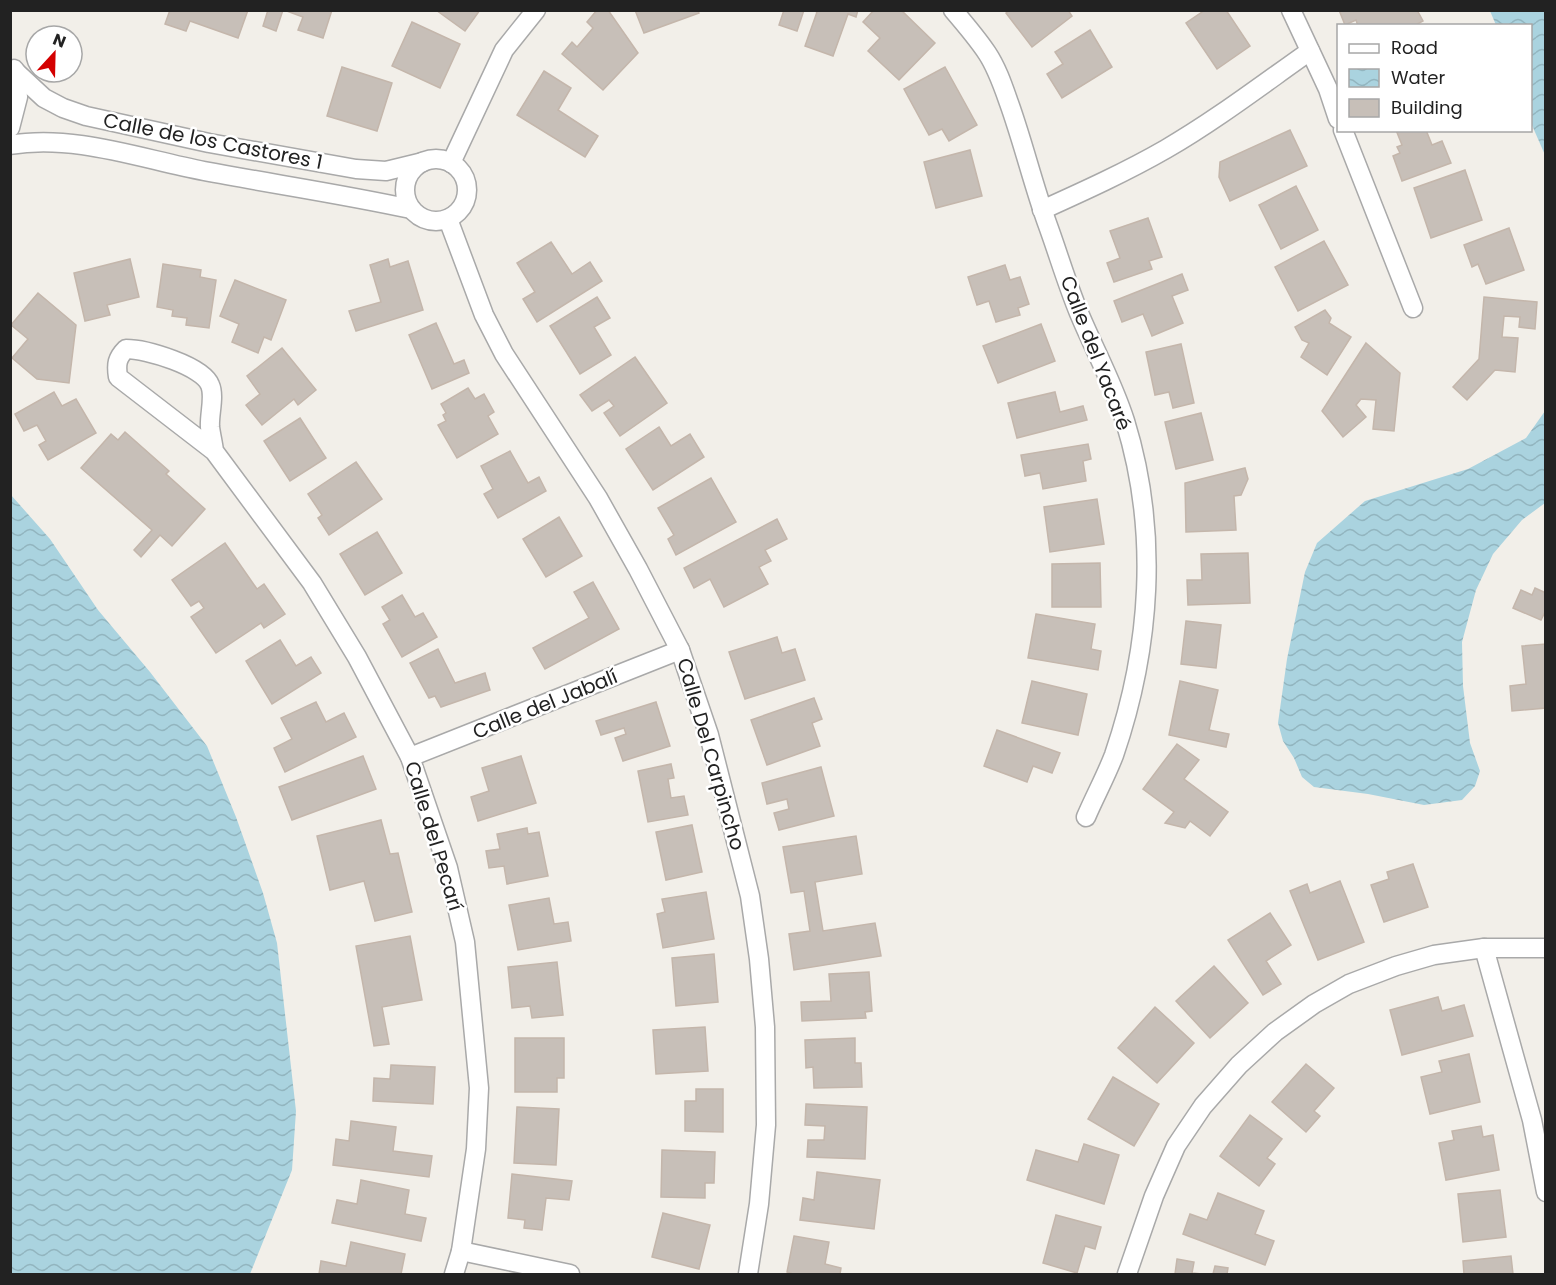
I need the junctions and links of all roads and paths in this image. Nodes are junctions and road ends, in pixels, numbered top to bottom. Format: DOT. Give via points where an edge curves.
graph roads {
  1 [pos="536,10"];
  2 [pos="953,10"];
  3 [pos="1291,10"];
  4 [pos="1310,51"];
  5 [pos="13,68"];
  6 [pos="1337,116"];
  7 [pos="10,128"];
  8 [pos="1344,132"];
  9 [pos="10,145"];
  10 [pos="423,162"];
  11 [pos="451,163"];
  12 [pos="411,209"];
  13 [pos="1042,210"];
  14 [pos="448,219"];
  15 [pos="1413,308"];
  16 [pos="214,451"];
  17 [pos="680,650"];
  18 [pos="410,758"];
  19 [pos="1086,817"];
  20 [pos="1484,948"];
  21 [pos="1545,948"];
  22 [pos="1545,1192"];
  23 [pos="461,1251"];
  24 [pos="454,1275"];
  25 [pos="570,1275"];
  26 [pos="747,1275"];
  27 [pos="1127,1275"];
  1 -- 11 [label="street" via="504,50"];
  2 -- 13 [label="street, Calle del Yacaré" via="988,54 1002,83"];
  3 -- 4 [label="street"];
  4 -- 6 [label="street"];
  4 -- 13 [label="street" via="1166,149"];
  5 -- 7 [label="street" via="18,97"];
  5 -- 10 [label="street, Calle de los Castores 1" via="44,98 86,116 356,169 387,171"];
  8 -- 15 [label="street"];
  9 -- 12 [label="street, Calle de los Castores 1" via="71,143"];
  10 -- 11 [label="street"];
  10 -- 12 [label="street" via="415,167 406,183 406,201"];
  11 -- 14 [label="street" via="466,187 462,206"];
  12 -- 14 [label="street" via="428,220"];
  13 -- 19 [label="street, Calle del Yacaré" via="1079,313 1126,422 1146,528 1144,636 1113,757"];
  14 -- 17 [label="street, Calle Del Carpincho" via="484,315 504,354 598,498"];
  16 -- 16 [label="street, Calle del Pecarí" via="210,427 212,387 205,376 139,349 126,349 118,357 118,377"];
  16 -- 18 [label="street, Calle del Pecarí" via="312,583 357,657"];
  17 -- 18 [label="street, Calle del Jabalí"];
  17 -- 26 [label="street, Calle Del Carpincho" via="730,812 750,896 759,959 765,1028 766,1125"];
  18 -- 23 [label="street, Calle del Pecarí" via="448,868 465,942 479,1088 476,1149"];
  20 -- 21 [label="street"];
  20 -- 22 [label="street" via="1532,1120"];
  20 -- 27 [label="street" via="1434,955 1349,984 1275,1032 1203,1106 1176,1146"];
  23 -- 24 [label="street, Calle del Pecarí"];
  23 -- 25 [label="street"];
}
